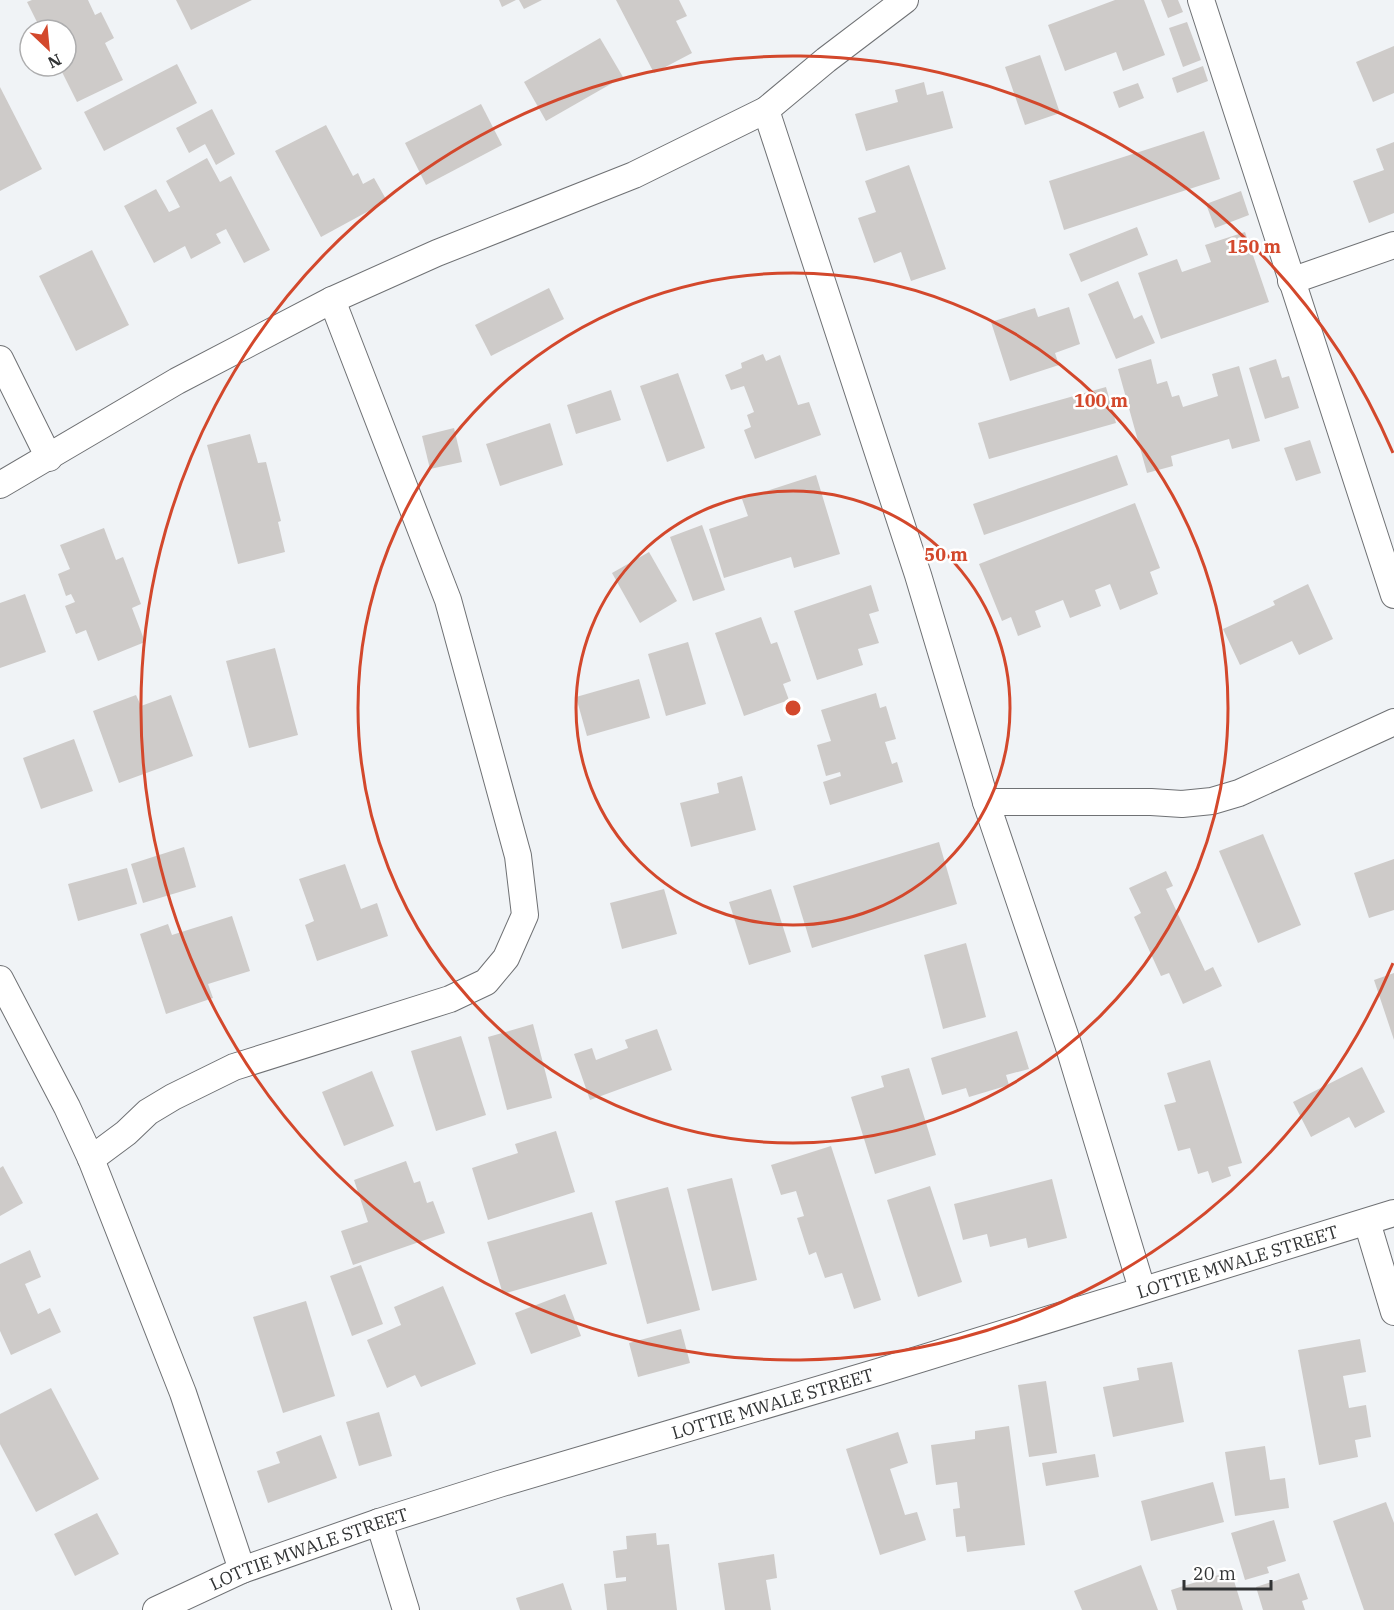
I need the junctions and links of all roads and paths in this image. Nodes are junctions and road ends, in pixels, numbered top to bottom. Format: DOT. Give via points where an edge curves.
graph roads {
  1 [pos="905,0"];
  2 [pos="1201,0"];
  3 [pos="766,110"];
  4 [pos="1394,245"];
  5 [pos="1291,280"];
  6 [pos="333,300"];
  7 [pos="0,359"];
  8 [pos="49,458"];
  9 [pos="0,485"];
  10 [pos="1394,595"];
  11 [pos="1394,722"];
  12 [pos="986,802"];
  13 [pos="0,979"];
  14 [pos="91,1159"];
  15 [pos="1394,1213"];
  16 [pos="1367,1222"];
  17 [pos="1142,1289"];
  18 [pos="1394,1312"];
  19 [pos="379,1522"];
  20 [pos="242,1570"];
  21 [pos="156,1610"];
  22 [pos="406,1610"];
  1 -- 3 [label="street"];
  2 -- 5 [label="street"];
  3 -- 6 [label="street" via="634,175 437,253"];
  3 -- 12 [label="street" via="918,575"];
  4 -- 5 [label="street"];
  5 -- 10 [label="street"];
  6 -- 8 [label="street" via="177,381"];
  6 -- 14 [label="street" via="448,600 518,856 525,915 506,958 486,982 450,999 234,1067 148,1112"];
  7 -- 8 [label="street"];
  8 -- 9 [label="street"];
  11 -- 12 [label="street" via="1239,793 1212,801"];
  12 -- 17 [label="street" via="1068,1044"];
  13 -- 14 [label="street"];
  14 -- 20 [label="street" via="183,1393"];
  15 -- 16 [label="street, LOTTIE MWALE STREET"];
  16 -- 17 [label="street, LOTTIE MWALE STREET"];
  16 -- 18 [label="street"];
  17 -- 19 [label="street, LOTTIE MWALE STREET"];
  19 -- 20 [label="street, LOTTIE MWALE STREET"];
  19 -- 22 [label="street"];
  20 -- 21 [label="street, LOTTIE MWALE STREET"];
}
